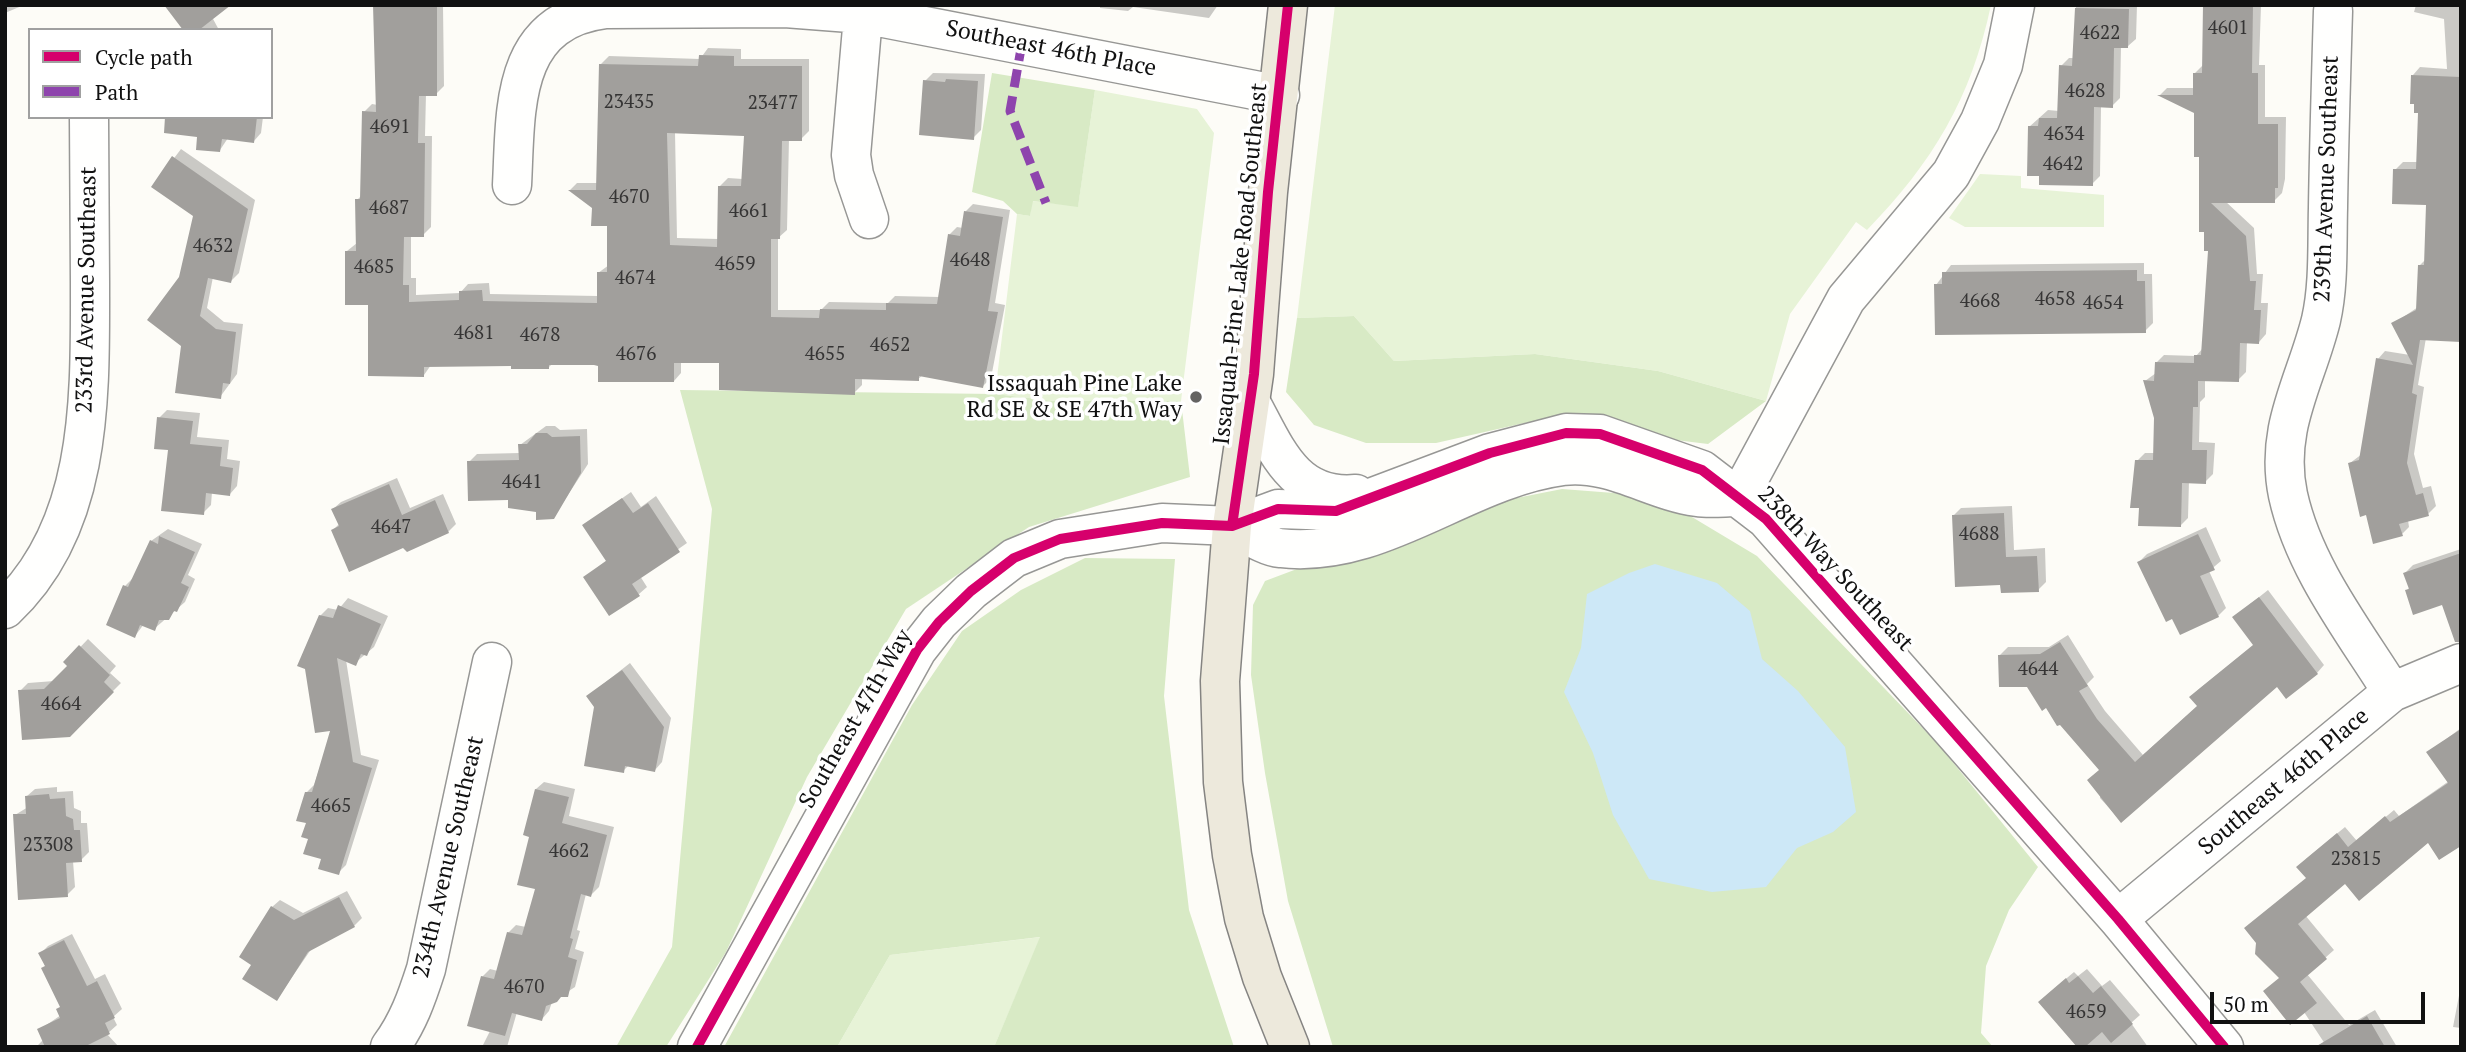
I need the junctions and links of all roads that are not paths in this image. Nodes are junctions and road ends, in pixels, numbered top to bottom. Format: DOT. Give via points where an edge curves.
graph roads {
  1 [pos="1288,5"];
  2 [pos="2015,5"];
  3 [pos="864,10"];
  4 [pos="2333,11"];
  5 [pos="1280,95"];
  6 [pos="89,119"];
  7 [pos="512,185"];
  8 [pos="869,219"];
  9 [pos="1251,403"];
  10 [pos="1400,489"];
  11 [pos="1739,497"];
  12 [pos="1232,526"];
  13 [pos="5,609"];
  14 [pos="492,662"];
  15 [pos="2461,663"];
  16 [pos="2392,692"];
  17 [pos="2118,919"];
  18 [pos="390,1047"];
  19 [pos="697,1047"];
  20 [pos="1290,1047"];
  21 [pos="2224,1047"];
  1 -- 5 [label="main road, Issaquah-Pine Lake Road Southeast"];
  2 -- 11 [label="street" via="2003,65 1951,174 1846,299"];
  3 -- 5 [label="street, Southeast 46th Place"];
  3 -- 7 [label="street, Southeast 46th Place" via="606,9 563,23 538,44 520,81"];
  3 -- 8 [label="street" via="852,155"];
  4 -- 16 [label="street, 239th Avenue Southeast" via="2326,269 2321,320 2291,405 2285,449 2288,493 2299,533 2320,576"];
  5 -- 9 [label="main road, Issaquah-Pine Lake Road Southeast"];
  6 -- 13 [label="street, 233rd Avenue Southeast" via="90,365 79,470 67,516 42,568"];
  9 -- 10 [label="street, 238th Way Southeast" via="1292,473 1314,489 1343,495"];
  9 -- 12 [label="main road, Issaquah-Pine Lake Road Southeast"];
  10 -- 11 [label="street, 238th Way Southeast" via="1490,453 1566,433 1600,434 1702,470"];
  10 -- 12 [label="street, 238th Way Southeast" via="1336,512 1278,509"];
  11 -- 12 [label="street, 238th Way Southeast" via="1696,497 1598,467 1563,466 1492,485 1368,539 1335,548 1278,548"];
  11 -- 17 [label="street, 238th Way Southeast" via="1800,556"];
  12 -- 19 [label="street, Southeast 47th Way" via="1162,523 1060,539 1014,558 939,622 917,650"];
  12 -- 20 [label="main road, Issaquah-Pine Lake Road Southeast" via="1220,681 1223,782 1244,918"];
  14 -- 18 [label="street, 234th Avenue Southeast" via="426,969 415,1002"];
  15 -- 16 [label="street, Southeast 46th Place"];
  16 -- 17 [label="street, Southeast 46th Place"];
  17 -- 21 [label="street, 238th Way Southeast"];
}
